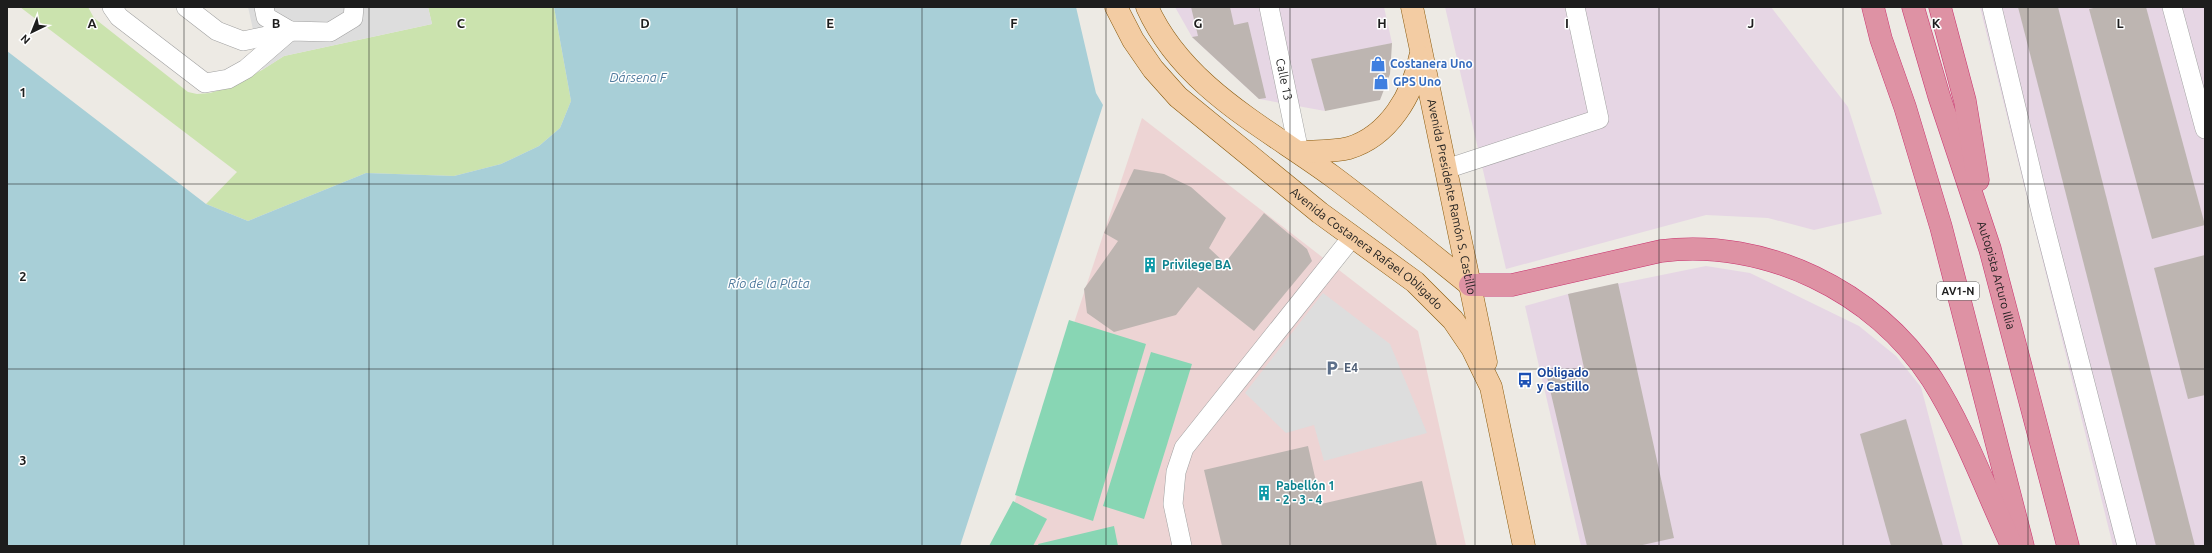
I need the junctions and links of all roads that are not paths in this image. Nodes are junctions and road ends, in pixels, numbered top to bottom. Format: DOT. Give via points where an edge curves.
graph roads {
  1 [pos="112,7"];
  2 [pos="186,7"];
  3 [pos="264,7"];
  4 [pos="354,7"];
  5 [pos="1116,7"];
  6 [pos="1147,7"];
  7 [pos="1269,7"];
  8 [pos="1412,7"];
  9 [pos="1575,7"];
  10 [pos="1861,7"];
  11 [pos="1873,7"];
  12 [pos="1913,7"];
  13 [pos="1940,7"];
  14 [pos="1992,7"];
  15 [pos="2172,7"];
  16 [pos="290,31"];
  17 [pos="1881,39"];
  18 [pos="1421,51"];
  19 [pos="2205,128"];
  20 [pos="1300,152"];
  21 [pos="1446,169"];
  22 [pos="1353,236"];
  23 [pos="1990,248"];
  24 [pos="1470,285"];
  25 [pos="1491,387"];
  26 [pos="1182,546"];
  27 [pos="1524,546"];
  28 [pos="2012,546"];
  29 [pos="2023,546"];
  30 [pos="2068,546"];
  31 [pos="2127,546"];
  1 -- 16 [label="street" via="119,17 205,83 228,79 246,69"];
  2 -- 16 [label="street" via="217,31 243,41"];
  3 -- 16 [label="street" via="266,17"];
  4 -- 16 [label="street" via="353,18 330,32"];
  5 -- 22 [label="main road, Avenida Costanera Rafael Obligado" via="1132,40 1178,97 1320,213"];
  6 -- 20 [label="main road" via="1178,57 1204,83 1237,111"];
  7 -- 20 [label="street, Calle 13"];
  8 -- 18 [label="main road, Avenida Presidente Ramón S. Castillo"];
  9 -- 21 [label="street" via="1599,119"];
  10 -- 17 [label="highway"];
  11 -- 17 [label="highway, AV1-N"];
  12 -- 23 [label="highway, Autopista Arturo Illia" via="1939,96"];
  13 -- 23 [label="highway" via="1965,101"];
  14 -- 31 [label="street" via="2042,216"];
  15 -- 19 [label="street"];
  17 -- 29 [label="highway, AV1-N" via="1941,227"];
  18 -- 20 [label="main road" via="1416,76 1406,99 1391,119 1372,136 1350,148"];
  18 -- 21 [label="main road, Avenida Presidente Ramón S. Castillo"];
  20 -- 24 [label="main road"];
  21 -- 24 [label="main road, Avenida Presidente Ramón S. Castillo"];
  22 -- 25 [label="main road, Avenida Costanera Rafael Obligado" via="1415,282 1453,320 1472,348"];
  22 -- 26 [label="street" via="1184,448 1176,472 1173,504"];
  23 -- 30 [label="highway, Autopista Arturo Illia"];
  24 -- 25 [label="main road, Avenida Presidente Ramón S. Castillo"];
  24 -- 28 [label="highway" via="1512,285 1682,248 1741,253 1781,263 1811,276 1865,308 1893,332 1918,360 1945,400"];
  25 -- 27 [label="main road, Avenida Costanera Rafael Obligado"];
}
